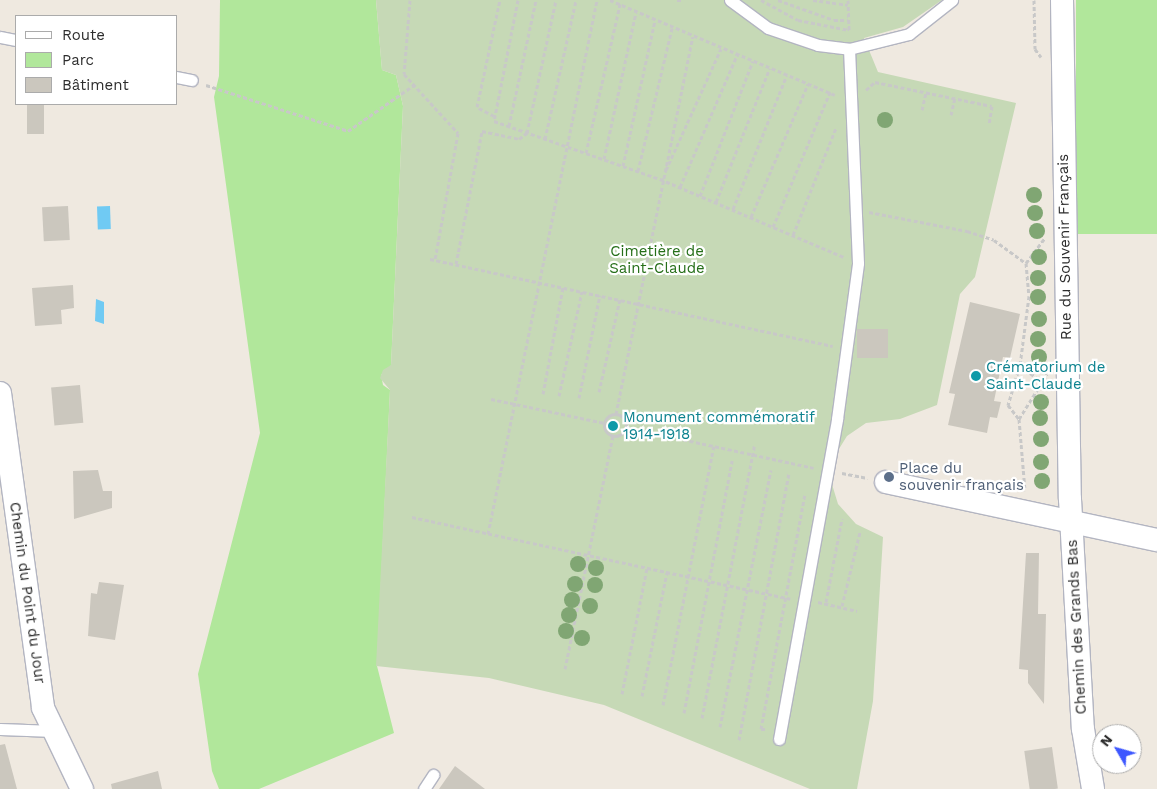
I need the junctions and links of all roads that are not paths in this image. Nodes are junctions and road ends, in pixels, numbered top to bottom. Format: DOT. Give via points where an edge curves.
graph roads {
  1 [pos="730,0"];
  2 [pos="952,0"];
  3 [pos="1062,0"];
  4 [pos="0,37"];
  5 [pos="15,40"];
  6 [pos="849,49"];
  7 [pos="178,77"];
  8 [pos="192,80"];
  9 [pos="0,393"];
  10 [pos="886,482"];
  11 [pos="1071,524"];
  12 [pos="1157,540"];
  13 [pos="0,729"];
  14 [pos="54,731"];
  15 [pos="780,734"];
  16 [pos="433,775"];
  17 [pos="82,789"];
  18 [pos="424,789"];
  19 [pos="1093,789"];
  1 -- 6 [label="lane" via="746,14 784,34"];
  2 -- 6 [label="lane" via="909,34"];
  3 -- 11 [label="street, Rue du Souvenir Français"];
  4 -- 5 [label="lane"];
  6 -- 15 [label="lane" via="858,263 848,350"];
  7 -- 8 [label="lane"];
  9 -- 14 [label="street, Chemin du Point du Jour" via="33,643 44,708"];
  10 -- 11 [label="street"];
  11 -- 12 [label="street"];
  11 -- 19 [label="street, Chemin des Grands Bas" via="1083,729"];
  13 -- 14 [label="lane"];
  14 -- 17 [label="street, Chemin du Point du Jour"];
  16 -- 18 [label="lane"];
}
